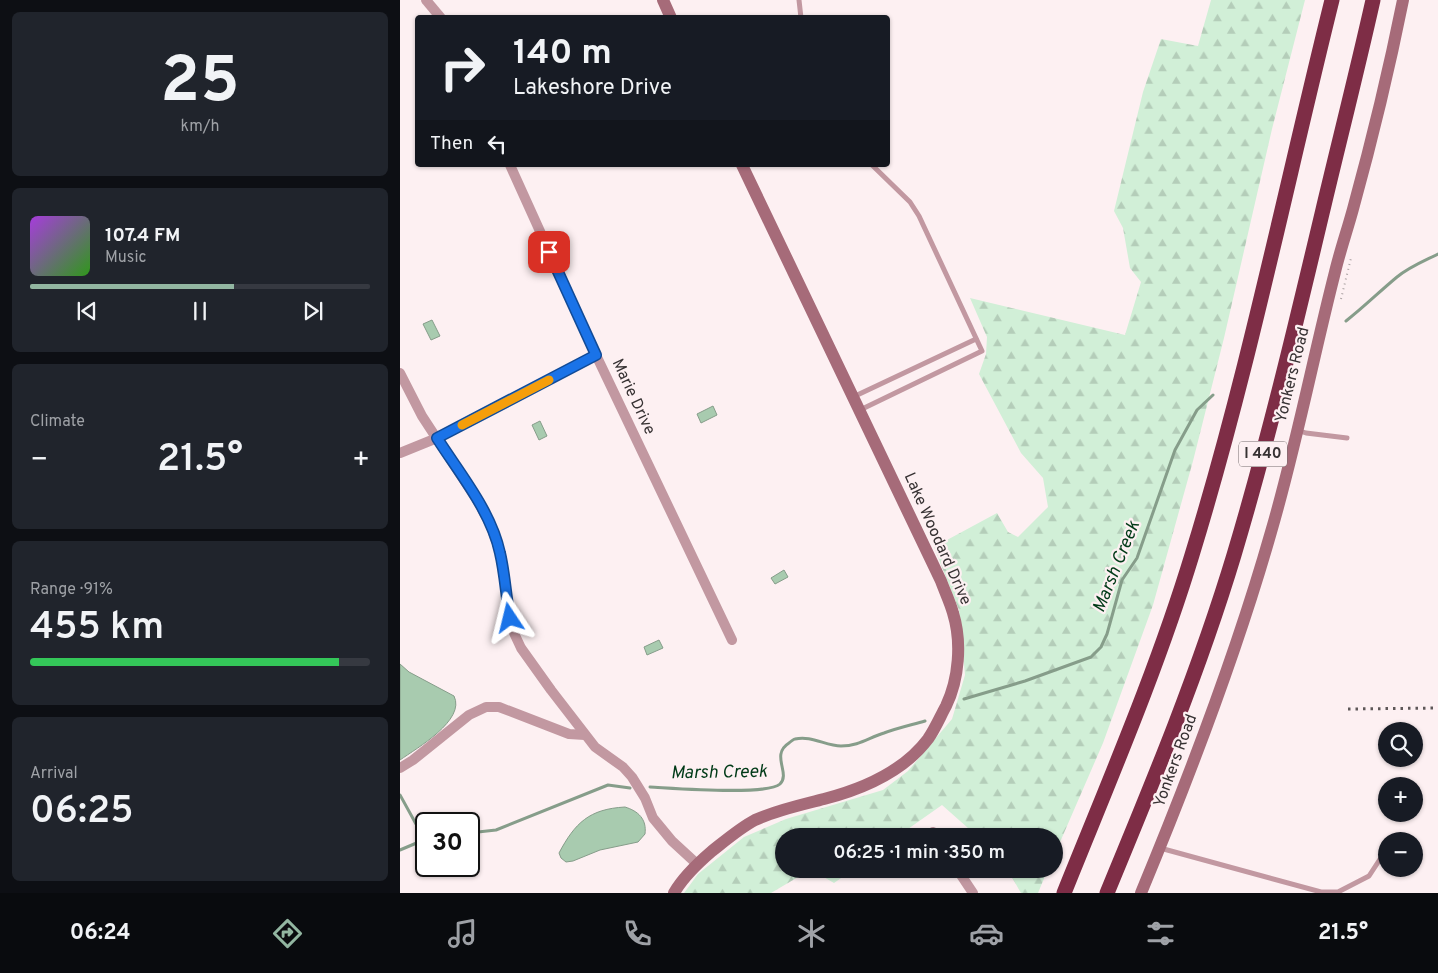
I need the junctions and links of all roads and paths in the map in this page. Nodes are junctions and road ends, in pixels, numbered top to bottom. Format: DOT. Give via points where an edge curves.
graph roads {
  1 [pos="426,0"];
  2 [pos="663,0"];
  3 [pos="799,0"];
  4 [pos="1332,0"];
  5 [pos="1373,0"];
  6 [pos="1403,0"];
  7 [pos="438,15"];
  8 [pos="670,15"];
  9 [pos="801,15"];
  10 [pos="511,167"];
  11 [pos="743,167"];
  12 [pos="874,167"];
  13 [pos="976,339"];
  14 [pos="596,355"];
  15 [pos="400,373"];
  16 [pos="853,398"];
  17 [pos="859,410"];
  18 [pos="1296,430"];
  19 [pos="437,438"];
  20 [pos="1346,438"];
  21 [pos="400,453"];
  22 [pos="732,640"];
  23 [pos="586,735"];
  24 [pos="400,768"];
  25 [pos="1160,848"];
  26 [pos="1378,862"];
  27 [pos="697,864"];
  28 [pos="963,878"];
  29 [pos="674,893"];
  30 [pos="972,893"];
  31 [pos="1064,893"];
  32 [pos="1107,893"];
  33 [pos="1142,893"];
  1 -- 7 [label="street"];
  2 -- 8 [label="street"];
  3 -- 9 [label="lane"];
  4 -- 31 [label="highway, I 440" via="1234,405 1192,554 1148,684"];
  5 -- 32 [label="highway, I 440" via="1294,336 1234,554 1186,695"];
  6 -- 18 [label="street, Yonkers Road" via="1393,51"];
  10 -- 14 [label="street, Marie Drive"];
  11 -- 16 [label="street, Lake Woodard Drive"];
  12 -- 13 [label="lane" via="910,202 919,216"];
  13 -- 16 [label="lane"];
  13 -- 17 [label="lane" via="982,351"];
  14 -- 19 [label="street"];
  14 -- 22 [label="street, Marie Drive"];
  15 -- 19 [label="street"];
  16 -- 17 [label="street, Lake Woodard Drive"];
  17 -- 27 [label="street, Lake Woodard Drive" via="954,615 957,661 948,701 928,739 895,769 864,787 755,820"];
  18 -- 20 [label="lane"];
  18 -- 25 [label="street, Yonkers Road" via="1250,604"];
  19 -- 21 [label="street"];
  19 -- 23 [label="street" via="490,524 500,552 510,618 521,648"];
  23 -- 24 [label="street" via="569,734 499,707 486,707 469,715"];
  23 -- 27 [label="street" via="595,747 632,777 653,818"];
  25 -- 26 [label="lane" via="1321,892 1338,892 1369,876"];
  25 -- 33 [label="street, Yonkers Road"];
  27 -- 29 [label="street, Lake Woodard Drive"];
  28 -- 30 [label="street"];
}
